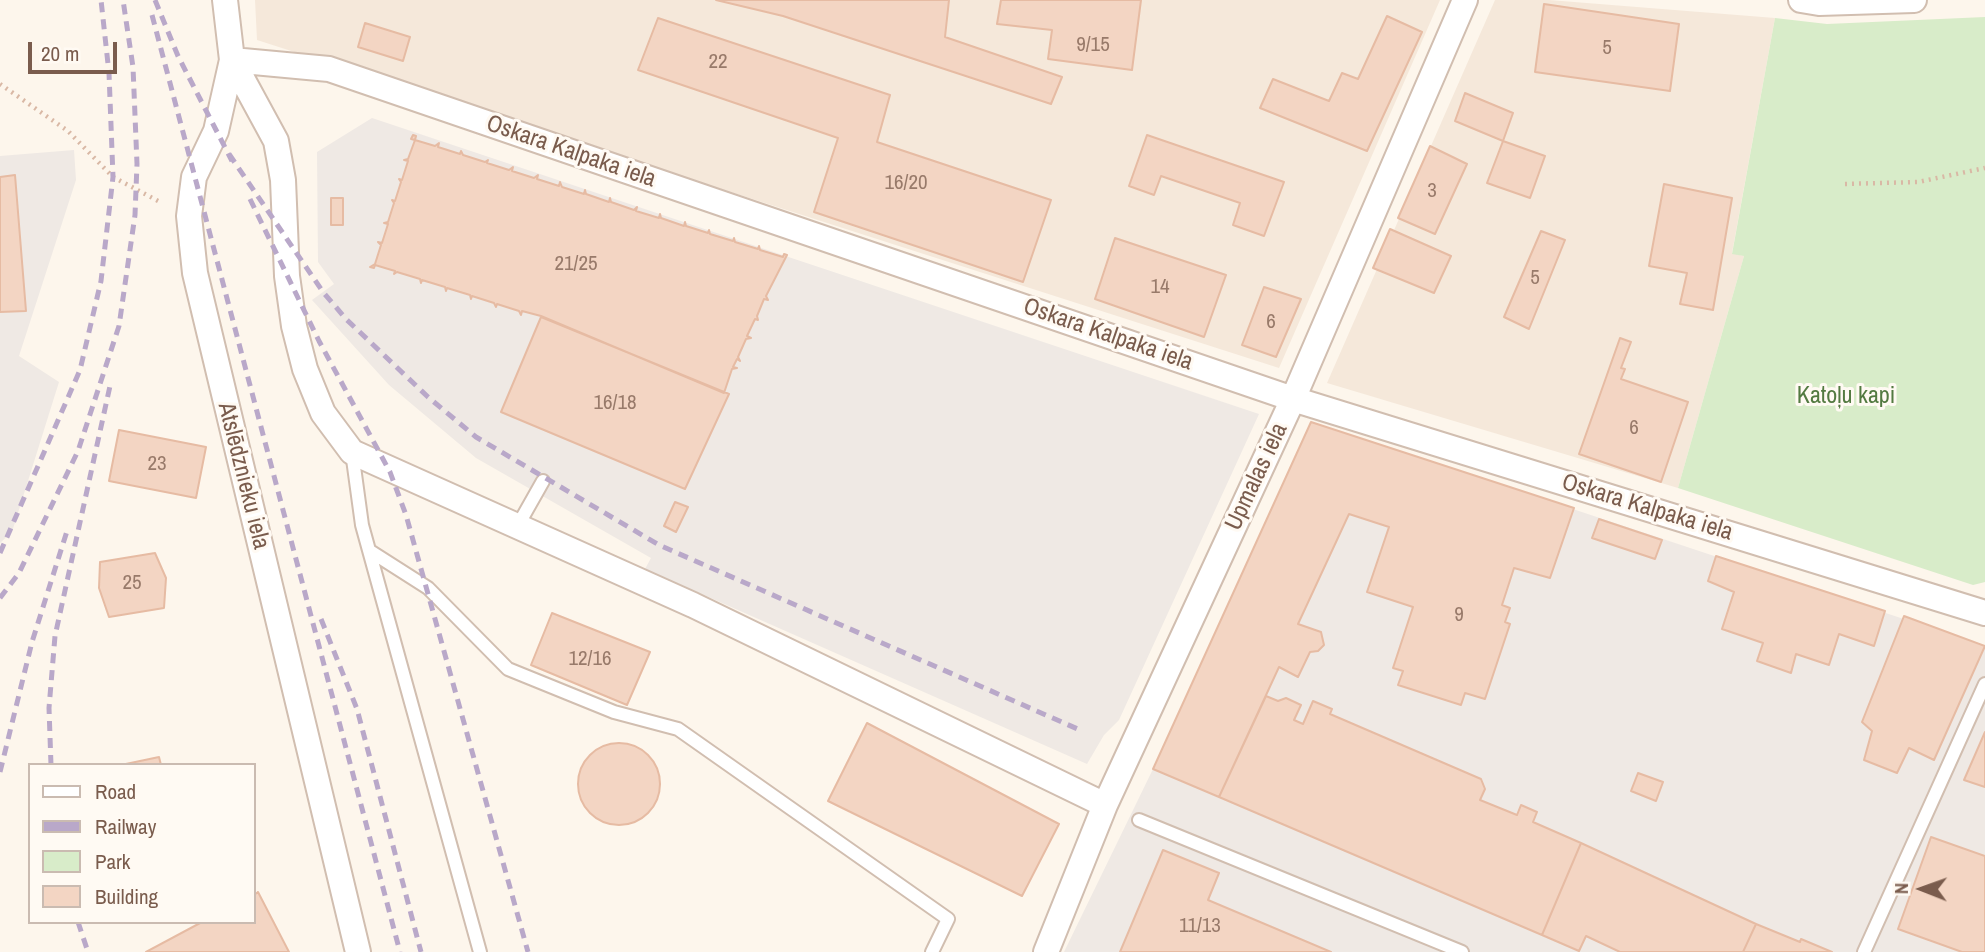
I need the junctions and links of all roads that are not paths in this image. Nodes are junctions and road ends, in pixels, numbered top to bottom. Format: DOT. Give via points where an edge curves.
graph roads {
  1 [pos="225,0"];
  2 [pos="1465,0"];
  3 [pos="1801,0"];
  4 [pos="1905,0"];
  5 [pos="1914,0"];
  6 [pos="232,60"];
  7 [pos="1293,399"];
  8 [pos="352,452"];
  9 [pos="543,481"];
  10 [pos="517,527"];
  11 [pos="370,551"];
  12 [pos="1985,613"];
  13 [pos="1985,684"];
  14 [pos="1105,805"];
  15 [pos="1139,820"];
  16 [pos="358,952"];
  17 [pos="480,952"];
  18 [pos="932,952"];
  19 [pos="1045,952"];
  20 [pos="1462,952"];
  21 [pos="1864,952"];
  1 -- 6 [label="street, Atslēdznieku iela"];
  2 -- 7 [label="street, Upmalas iela"];
  3 -- 4 [label="street"];
  4 -- 5 [label="street"];
  6 -- 7 [label="street, Oskara Kalpaka iela" via="329,69"];
  6 -- 8 [label="street" via="275,141 283,180 287,276 304,369 323,413"];
  6 -- 16 [label="street, Atslēdznieku iela" via="216,131 194,177 189,216 195,273"];
  7 -- 12 [label="street, Oskara Kalpaka iela"];
  7 -- 14 [label="street, Upmalas iela"];
  8 -- 10 [label="street"];
  8 -- 11 [label="lane"];
  9 -- 10 [label="lane"];
  10 -- 14 [label="street" via="693,604"];
  11 -- 17 [label="lane"];
  11 -- 18 [label="lane" via="428,588 508,668 614,712 678,729 948,919"];
  13 -- 21 [label="lane"];
  14 -- 19 [label="street, Upmalas iela"];
  15 -- 20 [label="lane"];
}
